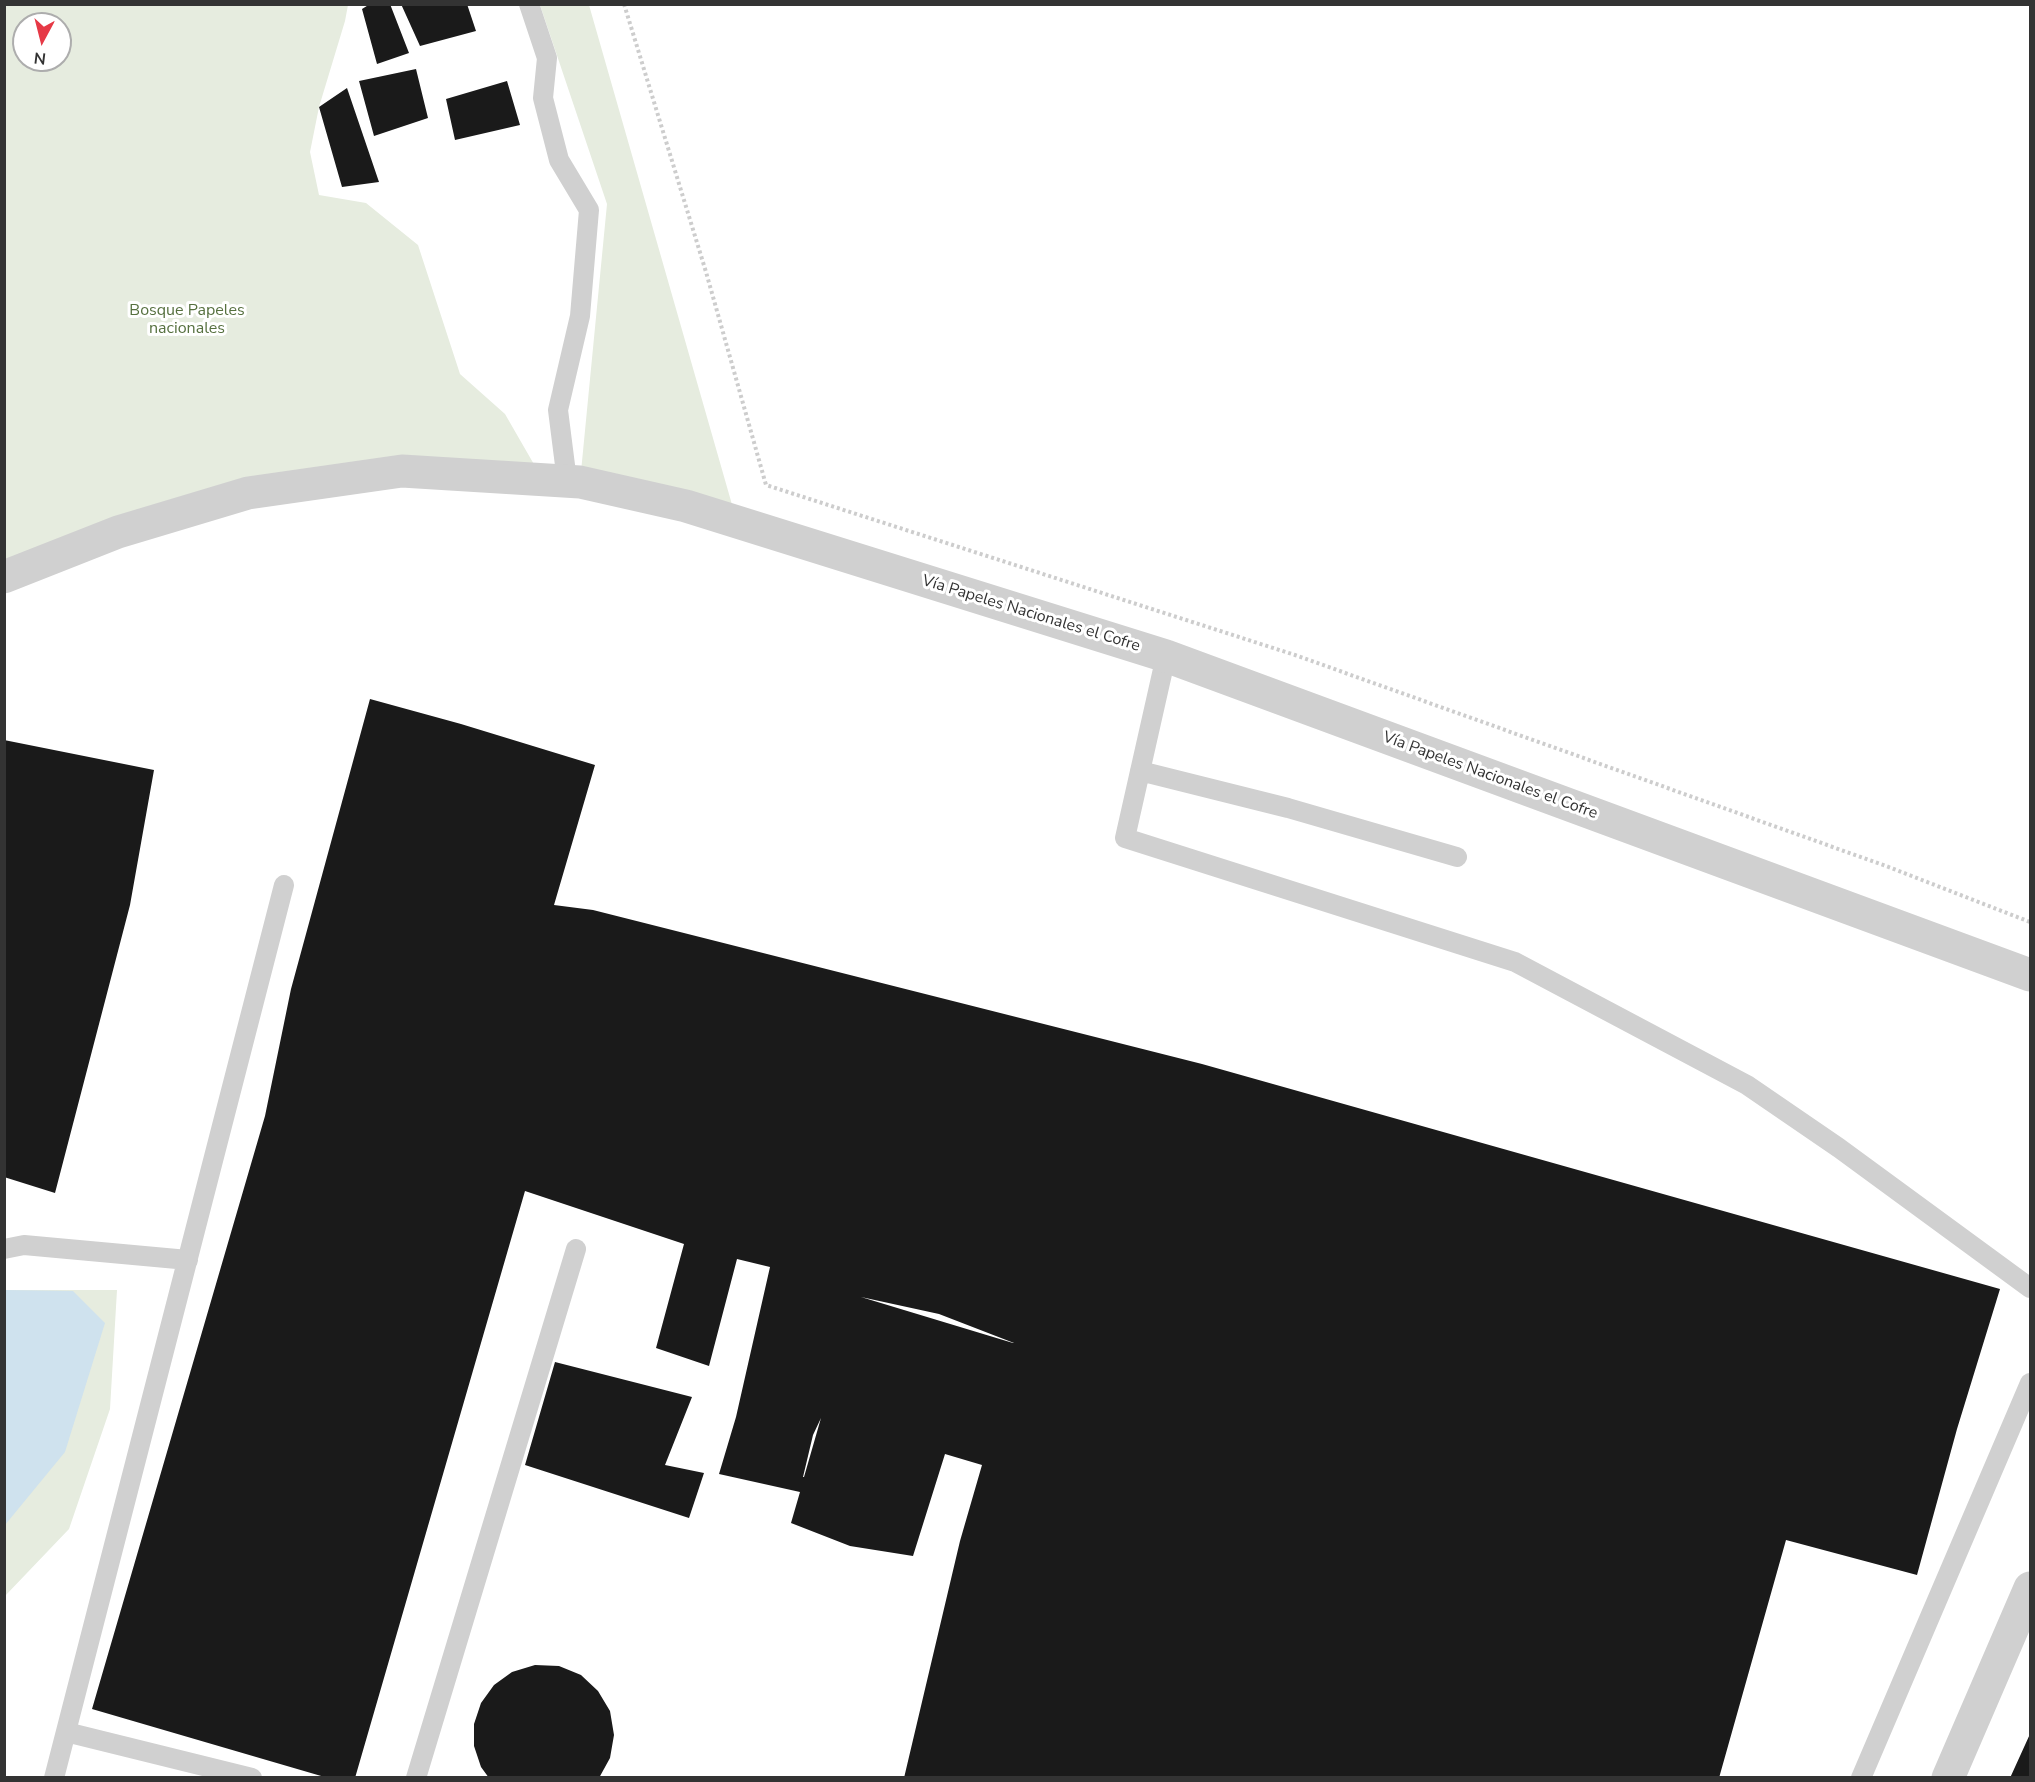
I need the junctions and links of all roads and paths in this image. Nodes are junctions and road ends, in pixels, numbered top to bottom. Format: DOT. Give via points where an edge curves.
graph roads {
  1 [pos="529,4"];
  2 [pos="624,4"];
  3 [pos="567,481"];
  4 [pos="4,577"];
  5 [pos="1166,656"];
  6 [pos="1140,771"];
  7 [pos="1457,857"];
  8 [pos="284,885"];
  9 [pos="2031,922"];
  10 [pos="2031,975"];
  11 [pos="4,1249"];
  12 [pos="576,1249"];
  13 [pos="188,1260"];
  14 [pos="2031,1287"];
  15 [pos="2031,1383"];
  16 [pos="2031,1588"];
  17 [pos="66,1732"];
  18 [pos="54,1778"];
  19 [pos="252,1778"];
  20 [pos="416,1778"];
  21 [pos="1861,1778"];
  22 [pos="1948,1778"];
  1 -- 3 [label="lane" via="547,58 543,98 559,160 589,210 580,316 558,410"];
  2 -- 9 [label="path" via="703,261 766,485 1295,655 1886,866"];
  3 -- 4 [label="street, Vía Papeles Nacionales el Cofre" via="402,471 248,493 118,532"];
  3 -- 5 [label="street, Vía Papeles Nacionales el Cofre" via="686,506"];
  5 -- 6 [label="lane"];
  5 -- 10 [label="street, Vía Papeles Nacionales el Cofre"];
  6 -- 7 [label="lane" via="1288,808"];
  6 -- 14 [label="lane" via="1125,838 1515,962 1747,1085"];
  8 -- 13 [label="lane"];
  11 -- 13 [label="lane" via="24,1245"];
  12 -- 20 [label="lane"];
  13 -- 17 [label="lane"];
  15 -- 21 [label="lane"];
  16 -- 22 [label="street"];
  17 -- 18 [label="lane"];
  17 -- 19 [label="lane"];
}
